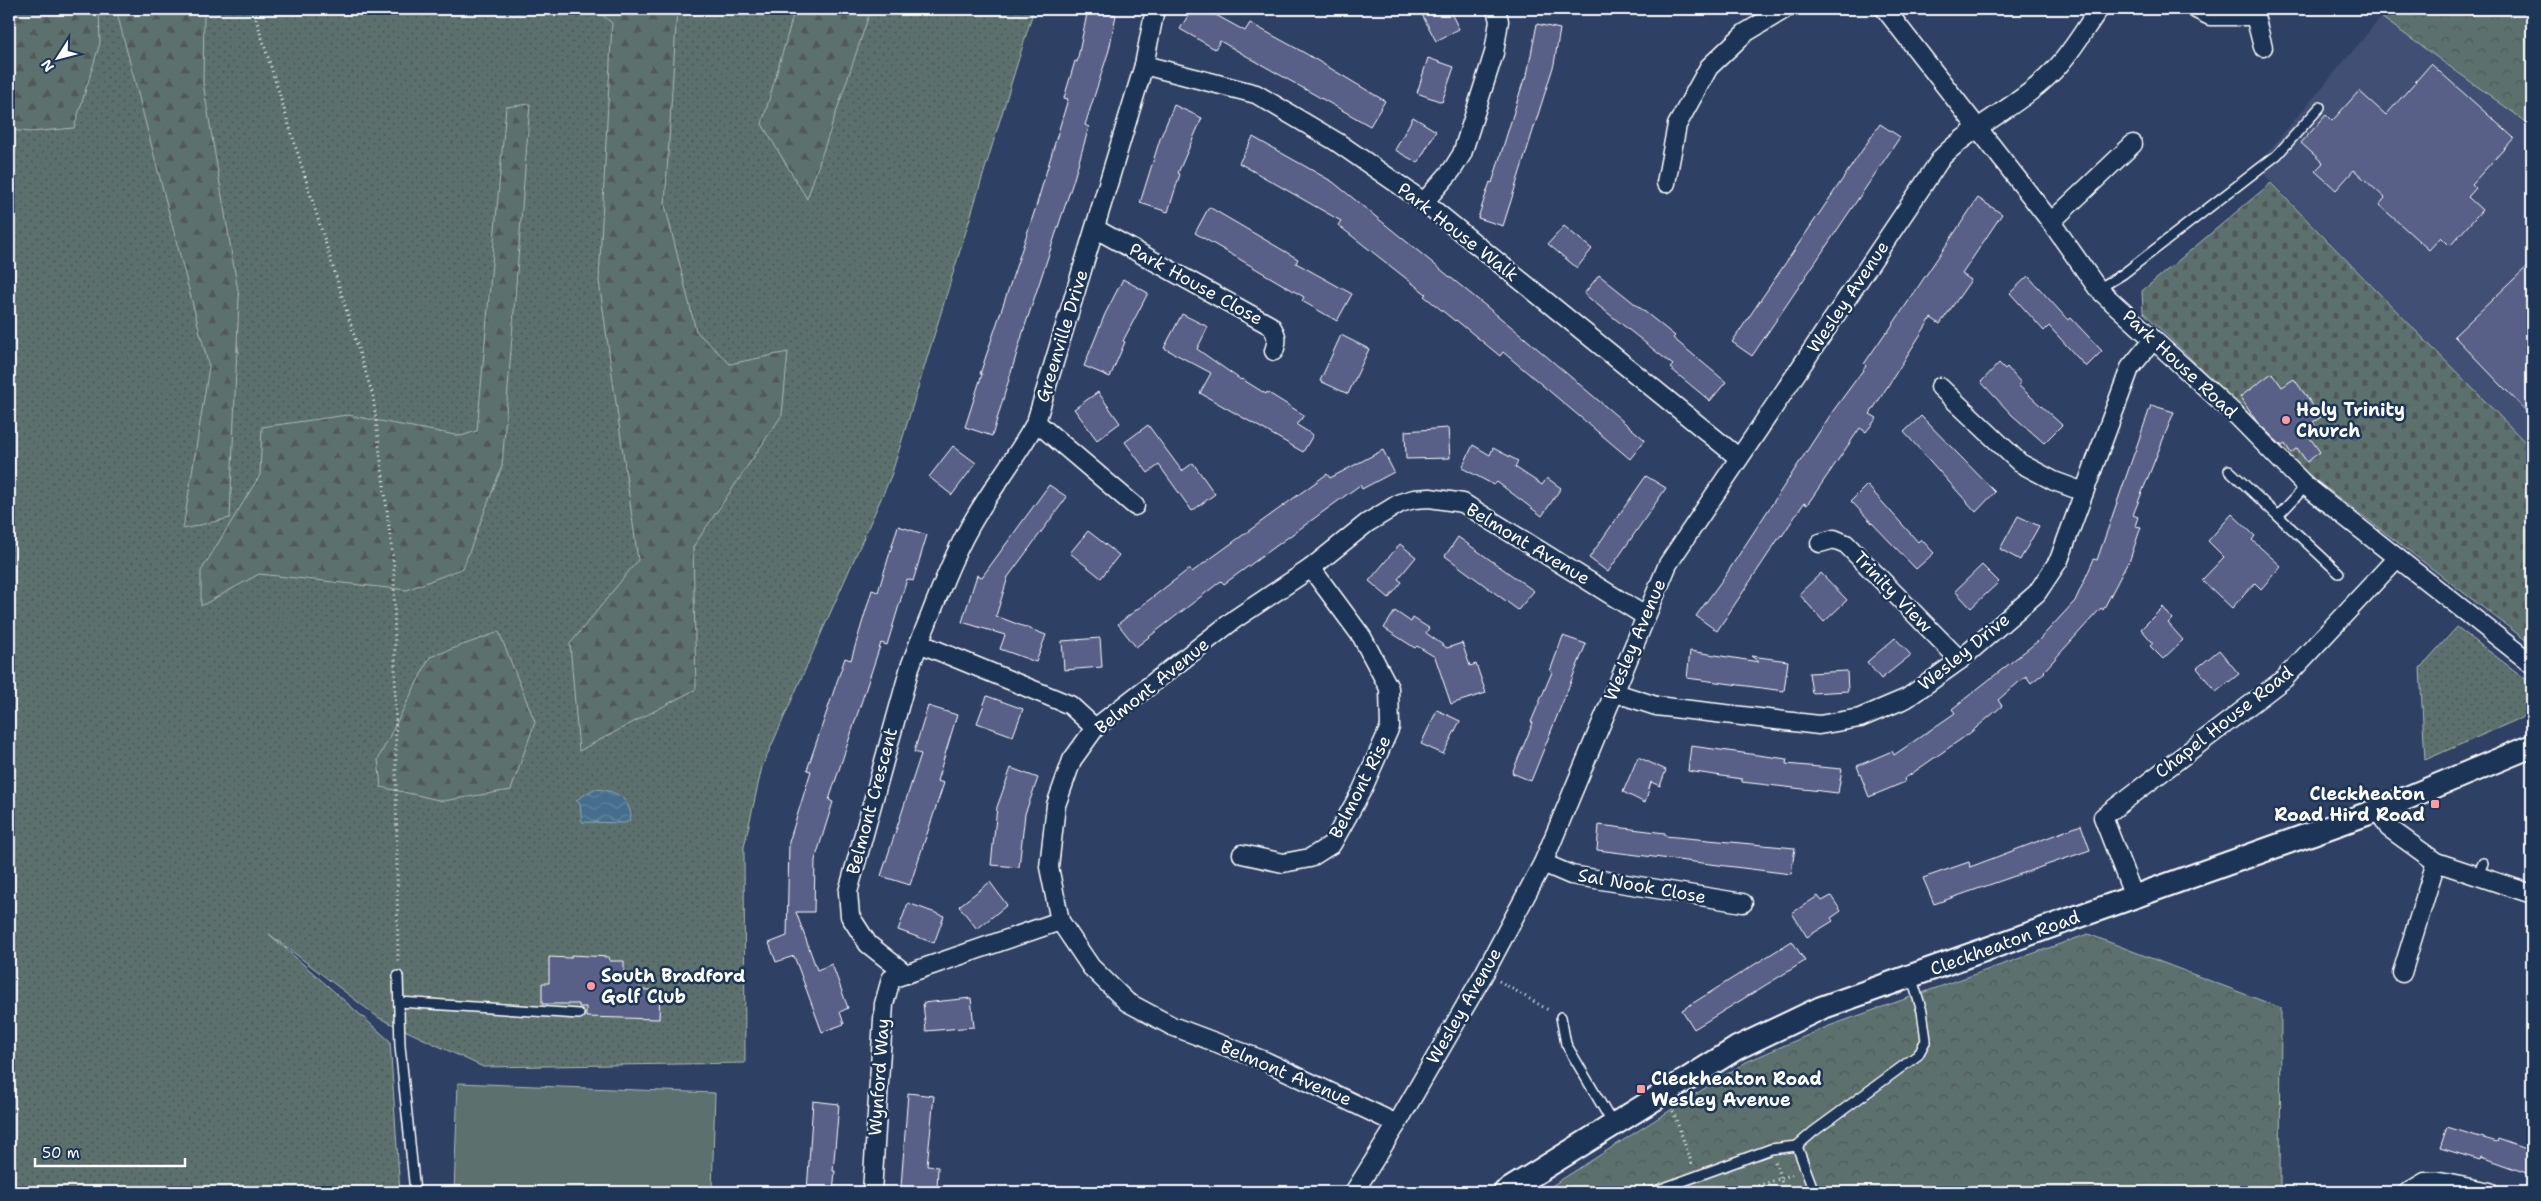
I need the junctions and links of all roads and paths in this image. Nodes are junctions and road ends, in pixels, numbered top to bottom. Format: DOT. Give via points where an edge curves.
graph roads {
  1 [pos="253,9"];
  2 [pos="1155,9"];
  3 [pos="1496,9"];
  4 [pos="1785,9"];
  5 [pos="1885,9"];
  6 [pos="2099,9"];
  7 [pos="2196,9"];
  8 [pos="2263,47"];
  9 [pos="1144,65"];
  10 [pos="2320,107"];
  11 [pos="1978,126"];
  12 [pos="2133,144"];
  13 [pos="1666,183"];
  14 [pos="1424,202"];
  15 [pos="2051,222"];
  16 [pos="1096,229"];
  17 [pos="2098,289"];
  18 [pos="2153,340"];
  19 [pos="1274,351"];
  20 [pos="1940,387"];
  21 [pos="1036,422"];
  22 [pos="1739,458"];
  23 [pos="2229,470"];
  24 [pos="2306,486"];
  25 [pos="2084,492"];
  26 [pos="1135,506"];
  27 [pos="2278,516"];
  28 [pos="1820,543"];
  29 [pos="2397,558"];
  30 [pos="1312,568"];
  31 [pos="2339,573"];
  32 [pos="1645,616"];
  33 [pos="919,643"];
  34 [pos="1960,660"];
  35 [pos="2532,664"];
  36 [pos="1613,692"];
  37 [pos="1095,728"];
  38 [pos="2532,746"];
  39 [pos="2378,810"];
  40 [pos="1242,854"];
  41 [pos="2436,862"];
  42 [pos="1542,863"];
  43 [pos="2532,894"];
  44 [pos="2134,897"];
  45 [pos="1743,903"];
  46 [pos="1060,920"];
  47 [pos="1484,972"];
  48 [pos="2402,973"];
  49 [pos="906,974"];
  50 [pos="398,976"];
  51 [pos="1911,976"];
  52 [pos="399,1002"];
  53 [pos="579,1014"];
  54 [pos="1561,1017"];
  55 [pos="1664,1095"];
  56 [pos="1397,1124"];
  57 [pos="1614,1126"];
  58 [pos="1797,1146"];
  59 [pos="1771,1149"];
  60 [pos="1697,1176"];
  61 [pos="1781,1178"];
  62 [pos="415,1192"];
  63 [pos="872,1192"];
  64 [pos="1354,1192"];
  65 [pos="1505,1192"];
  66 [pos="1653,1192"];
  67 [pos="1740,1192"];
  68 [pos="1785,1192"];
  69 [pos="1814,1192"];
  70 [pos="2408,1192"];
  71 [pos="2490,1192"];
  1 -- 50 [label="path" via="373,396 394,567"];
  2 -- 9 [label="street, Greenville Drive"];
  3 -- 14 [label="street" via="1500,21 1494,53 1462,154"];
  4 -- 13 [label="street" via="1745,33 1709,67 1677,125"];
  5 -- 11 [label="street, Park House Road"];
  6 -- 11 [label="street, Wesley Avenue" via="2059,66 2010,106"];
  7 -- 8 [label="street" via="2210,16 2255,16"];
  9 -- 14 [label="street, Park House Walk" via="1256,94 1337,142"];
  9 -- 16 [label="street, Greenville Drive"];
  10 -- 17 [label="lane" via="2277,155 2123,274"];
  11 -- 15 [label="street, Park House Road"];
  11 -- 22 [label="street, Wesley Avenue" via="1942,157"];
  12 -- 15 [label="street"];
  14 -- 22 [label="street, Park House Walk"];
  15 -- 17 [label="street, Park House Road"];
  16 -- 19 [label="street, Park House Close" via="1271,326 1278,342"];
  16 -- 21 [label="street, Greenville Drive"];
  17 -- 18 [label="street, Park House Road"];
  18 -- 24 [label="street, Park House Road" via="2237,416"];
  18 -- 25 [label="street, Wesley Drive" via="2130,368"];
  20 -- 25 [label="street" via="2020,463"];
  21 -- 26 [label="street"];
  21 -- 33 [label="street, Greenville Drive" via="1020,452 971,524"];
  22 -- 32 [label="street, Wesley Avenue" via="1668,564"];
  23 -- 27 [label="lane"];
  24 -- 27 [label="lane"];
  24 -- 29 [label="street, Park House Road"];
  25 -- 34 [label="street, Wesley Drive" via="2059,560 2036,593"];
  27 -- 31 [label="lane"];
  28 -- 34 [label="street, Trinity View" via="1834,538 1846,544"];
  29 -- 35 [label="street, Park House Road"];
  29 -- 44 [label="street, Chapel House Road" via="2284,679 2103,817"];
  30 -- 32 [label="street, Belmont Avenue" via="1367,523 1400,503 1448,499 1463,503"];
  30 -- 37 [label="street, Belmont Avenue" via="1235,620"];
  30 -- 40 [label="street, Belmont Rise" via="1362,637 1389,688 1390,727 1362,790 1332,844 1310,858 1283,863"];
  32 -- 36 [label="street, Wesley Avenue"];
  33 -- 37 [label="street" via="1070,705"];
  33 -- 49 [label="street, Belmont Crescent" via="848,892 850,916 868,944"];
  34 -- 36 [label="street, Wesley Drive" via="1907,698 1884,709 1860,718 1819,725 1656,706"];
  36 -- 42 [label="street, Wesley Avenue"];
  37 -- 46 [label="street, Belmont Avenue" via="1072,760 1056,805 1049,867"];
  38 -- 39 [label="street, Cleckheaton Road"];
  39 -- 41 [label="street" via="2389,828"];
  39 -- 44 [label="street, Cleckheaton Road"];
  41 -- 43 [label="street" via="2481,869"];
  41 -- 48 [label="street"];
  42 -- 45 [label="street, Sal Nook Close" via="1571,875"];
  42 -- 47 [label="street, Wesley Avenue"];
  44 -- 51 [label="street, Cleckheaton Road"];
  46 -- 49 [label="street"];
  46 -- 56 [label="street, Belmont Avenue" via="1092,967 1127,1002 1172,1026 1265,1061"];
  47 -- 54 [label="path"];
  47 -- 56 [label="street, Wesley Avenue"];
  49 -- 63 [label="street, Wynford Way" via="892,979 884,1004"];
  50 -- 52 [label="lane"];
  51 -- 55 [label="street, Cleckheaton Road" via="1821,1008 1737,1048"];
  51 -- 58 [label="lane" via="1922,1011 1926,1040 1918,1055"];
  52 -- 53 [label="lane"];
  52 -- 62 [label="lane" via="400,1046"];
  54 -- 57 [label="lane" via="1566,1044"];
  55 -- 57 [label="street, Cleckheaton Road"];
  55 -- 60 [label="path" via="1672,1108"];
  56 -- 64 [label="street, Wesley Avenue"];
  57 -- 65 [label="street, Cleckheaton Road"];
  58 -- 59 [label="lane"];
  58 -- 69 [label="lane"];
  59 -- 60 [label="lane"];
  59 -- 61 [label="path"];
  60 -- 66 [label="lane"];
  61 -- 67 [label="path"];
  61 -- 68 [label="path"];
  70 -- 71 [label="street" via="2425,1182"];
}
